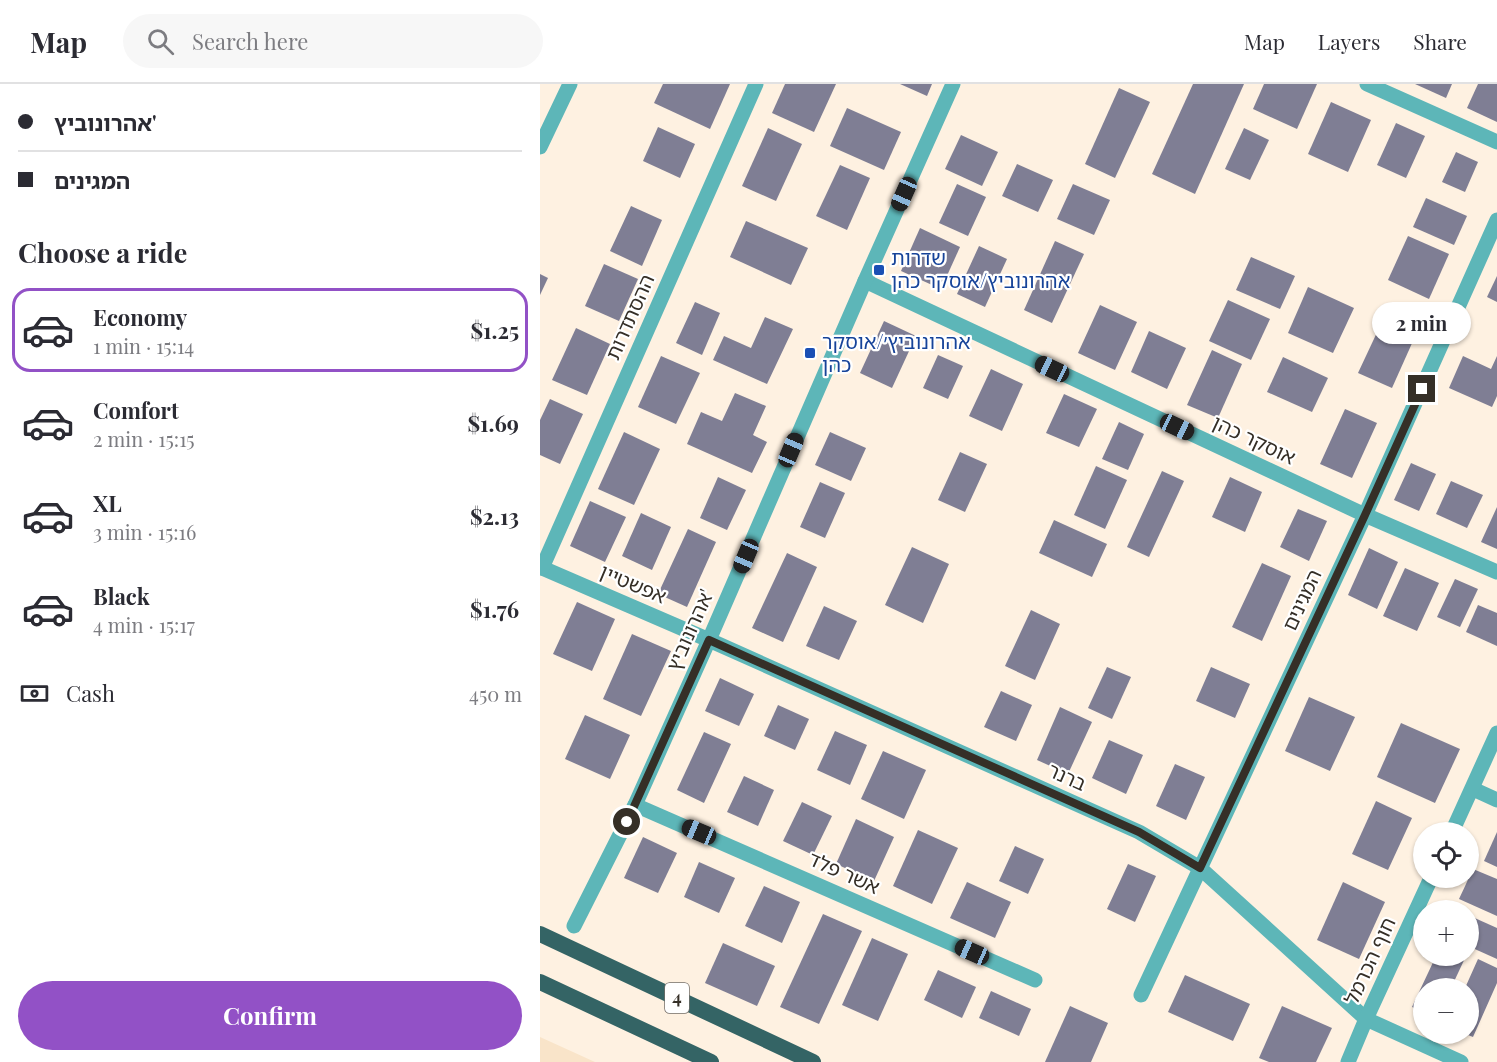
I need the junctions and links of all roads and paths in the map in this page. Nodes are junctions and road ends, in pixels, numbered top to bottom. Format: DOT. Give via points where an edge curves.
graph roads {
  1 [pos="570,84"];
  2 [pos="756,84"];
  3 [pos="953,84"];
  4 [pos="1367,84"];
  5 [pos="1497,142"];
  6 [pos="540,147"];
  7 [pos="1497,220"];
  8 [pos="865,281"];
  9 [pos="1365,515"];
  10 [pos="541,568"];
  11 [pos="1497,573"];
  12 [pos="709,640"];
  13 [pos="1497,734"];
  14 [pos="1473,789"];
  15 [pos="1497,800"];
  16 [pos="635,805"];
  17 [pos="1457,822"];
  18 [pos="1200,868"];
  19 [pos="1426,888"];
  20 [pos="574,926"];
  21 [pos="540,934"];
  22 [pos="1035,980"];
  23 [pos="540,982"];
  24 [pos="1141,995"];
  25 [pos="1366,1019"];
  26 [pos="711,1062"];
  27 [pos="813,1062"];
  28 [pos="1348,1062"];
  29 [pos="1461,1062"];
  1 -- 6 [label="street"];
  2 -- 10 [label="street, ההסתדרות"];
  3 -- 8 [label="street, אהרונוביץ'"];
  4 -- 5 [label="street"];
  7 -- 9 [label="street, המגינים"];
  8 -- 9 [label="street, אוסקר כהן"];
  8 -- 12 [label="street, אהרונוביץ'"];
  9 -- 11 [label="street, אוסקר כהן"];
  9 -- 18 [label="street, המגינים"];
  10 -- 12 [label="street, אפשטיין"];
  12 -- 16 [label="street, אהרונוביץ'"];
  12 -- 18 [label="street, ברנר" via="1139,832"];
  13 -- 14 [label="street"];
  14 -- 15 [label="street"];
  14 -- 17 [label="street"];
  16 -- 20 [label="street, אהרונוביץ'"];
  16 -- 22 [label="street, אשר פלד"];
  18 -- 24 [label="street, המגינים"];
  18 -- 25 [label="street, ברנר"];
  19 -- 25 [label="street, חוף הכרמל"];
  21 -- 27 [label="highway, 4"];
  23 -- 26 [label="highway, 4"];
  25 -- 28 [label="street, חוף הכרמל"];
  25 -- 29 [label="street, ברנר"];
}
